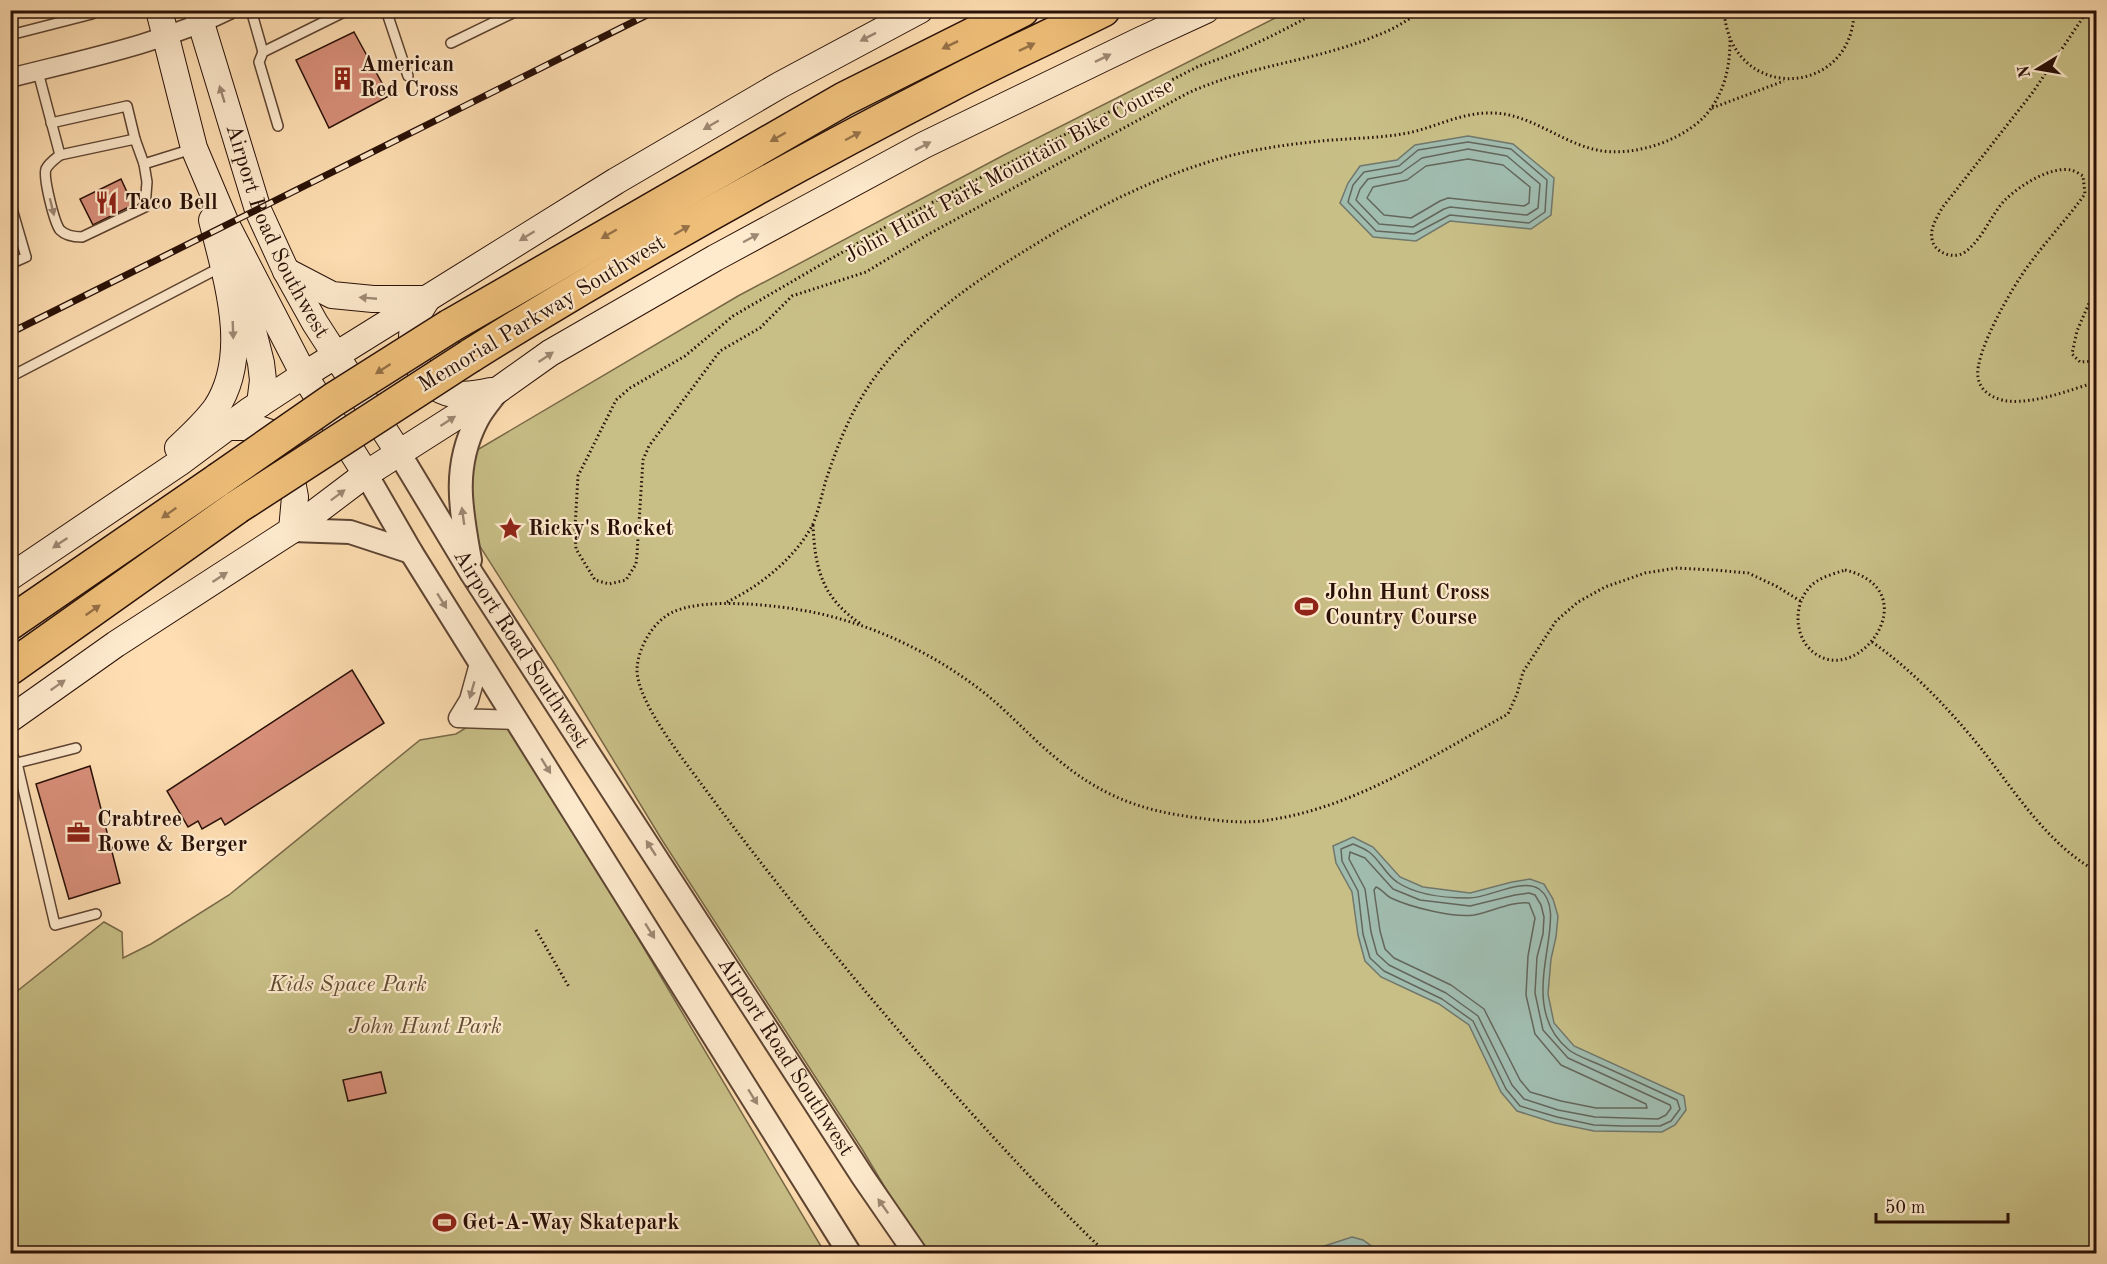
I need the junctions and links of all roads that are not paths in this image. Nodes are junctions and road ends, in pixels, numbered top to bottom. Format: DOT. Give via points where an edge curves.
graph roads {
  1 [pos="91,10"];
  2 [pos="159,10"];
  3 [pos="230,10"];
  4 [pos="251,10"];
  5 [pos="348,10"];
  6 [pos="386,10"];
  7 [pos="519,10"];
  8 [pos="920,10"];
  9 [pos="1022,10"];
  10 [pos="1103,10"];
  11 [pos="1206,10"];
  12 [pos="199,17"];
  13 [pos="10,35"];
  14 [pos="166,36"];
  15 [pos="451,43"];
  16 [pos="263,52"];
  17 [pos="12,72"];
  18 [pos="38,72"];
  19 [pos="408,76"];
  20 [pos="51,123"];
  21 [pos="278,126"];
  22 [pos="135,139"];
  23 [pos="194,148"];
  24 [pos="60,155"];
  25 [pos="144,164"];
  26 [pos="10,202"];
  27 [pos="227,226"];
  28 [pos="10,264"];
  29 [pos="223,266"];
  30 [pos="286,271"];
  31 [pos="427,299"];
  32 [pos="335,356"];
  33 [pos="304,375"];
  34 [pos="10,377"];
  35 [pos="498,390"];
  36 [pos="260,404"];
  37 [pos="228,427"];
  38 [pos="399,453"];
  39 [pos="366,474"];
  40 [pos="109,510"];
  41 [pos="292,530"];
  42 [pos="411,552"];
  43 [pos="472,574"];
  44 [pos="10,577"];
  45 [pos="10,623"];
  46 [pos="480,660"];
  47 [pos="10,668"];
  48 [pos="10,719"];
  49 [pos="518,720"];
  50 [pos="76,748"];
  51 [pos="10,752"];
  52 [pos="17,763"];
  53 [pos="96,914"];
  54 [pos="850,1254"];
  55 [pos="916,1254"];
  1 -- 13 [label="lane" via="92,14"];
  2 -- 14 [label="main road, Airport Road Southwest"];
  3 -- 12 [label="street"];
  4 -- 16 [label="lane"];
  5 -- 16 [label="lane"];
  6 -- 19 [label="lane"];
  7 -- 15 [label="lane"];
  8 -- 31 [label="main road, one-way" via="780,85 626,175"];
  9 -- 45 [label="highway, Memorial Parkway Southwest, one-way, bridge" via="844,99 450,326 333,400"];
  47 -- 10 [label="highway, Memorial Parkway Southwest, one-way, bridge" via="237,507 553,304 717,209 949,85"];
  35 -- 11 [label="main road, one-way" via="550,353 684,276 914,151"];
  12 -- 14 [label="street"];
  30 -- 12 [label="main road, Airport Road Southwest, one-way" via="258,210"];
  14 -- 18 [label="street"];
  14 -- 23 [label="main road, Airport Road Southwest"];
  16 -- 21 [label="lane" via="259,62"];
  17 -- 18 [label="street"];
  18 -- 20 [label="lane"];
  20 -- 22 [label="lane" via="127,106"];
  20 -- 24 [label="lane"];
  22 -- 24 [label="lane"];
  22 -- 25 [label="lane"];
  23 -- 25 [label="lane"];
  23 -- 27 [label="main road, Airport Road Southwest"];
  23 -- 29 [label="main road"];
  24 -- 25 [label="lane, one-way" via="48,166 45,178 56,223 71,236 82,237 145,207"];
  26 -- 28 [label="lane" via="26,257"];
  27 -- 33 [label="main road, Airport Road Southwest"];
  27 -- 36 [label="main road" via="261,363"];
  29 -- 34 [label="lane"];
  29 -- 40 [label="main road, one-way" via="233,349 225,388 216,408"];
  31 -- 30 [label="main road, one-way" via="332,295"];
  30 -- 32 [label="main road, Airport Road Southwest"];
  31 -- 32 [label="main road"];
  31 -- 35 [label="main road" via="415,319 411,341 413,357 423,374 437,388 452,394"];
  32 -- 33 [label="main road"];
  32 -- 38 [label="main road, Airport Road Southwest"];
  33 -- 36 [label="main road"];
  33 -- 39 [label="main road, Airport Road Southwest"];
  38 -- 35 [label="main road, one-way"];
  43 -- 35 [label="street, one-way" via="460,490 464,455 477,419"];
  36 -- 37 [label="main road"];
  37 -- 40 [label="main road"];
  37 -- 41 [label="main road" via="271,433 287,454 295,497"];
  38 -- 39 [label="main road"];
  38 -- 43 [label="street, Airport Road Southwest"];
  41 -- 39 [label="main road, one-way"];
  39 -- 42 [label="street, Airport Road Southwest"];
  40 -- 44 [label="main road, one-way"];
  41 -- 42 [label="street" via="350,532"];
  48 -- 41 [label="main road, one-way" via="116,644"];
  42 -- 46 [label="street, Airport Road Southwest, one-way"];
  55 -- 43 [label="street, Airport Road Southwest, one-way"];
  46 -- 49 [label="street, Airport Road Southwest"];
  46 -- 49 [label="street, Airport Road Southwest, one-way" via="469,700 458,718"];
  49 -- 54 [label="street, Airport Road Southwest, one-way"];
  50 -- 52 [label="lane"];
  51 -- 52 [label="lane"];
  52 -- 53 [label="lane" via="55,925"];
}
